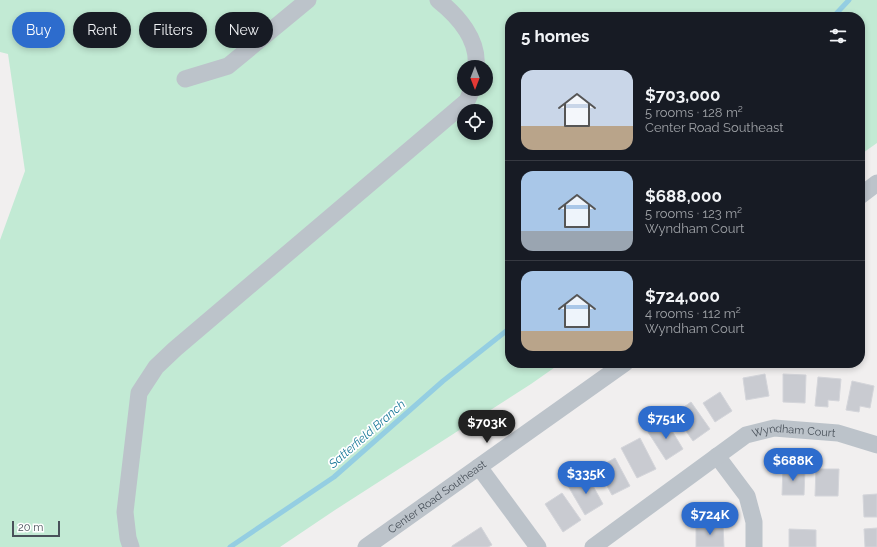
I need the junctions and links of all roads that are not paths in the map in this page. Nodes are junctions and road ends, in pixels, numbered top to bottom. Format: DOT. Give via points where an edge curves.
graph roads {
  1 [pos="308,0"];
  2 [pos="438,0"];
  3 [pos="477,60"];
  4 [pos="185,79"];
  5 [pos="469,96"];
  6 [pos="877,183"];
  7 [pos="865,192"];
  8 [pos="618,368"];
  9 [pos="877,445"];
  10 [pos="717,456"];
  11 [pos="479,467"];
  12 [pos="131,547"];
  13 [pos="366,547"];
  14 [pos="538,547"];
  15 [pos="593,547"];
  16 [pos="754,547"];
  1 -- 4 [label="street" via="228,66"];
  2 -- 3 [label="street" via="469,33"];
  5 -- 12 [label="street" via="467,101 156,367 138,393 125,512"];
  6 -- 7 [label="street"];
  8 -- 11 [label="street, Center Road Southeast"];
  9 -- 10 [label="street, Wyndham Court" via="838,433 774,428 746,435"];
  10 -- 15 [label="street, Wyndham Court"];
  10 -- 16 [label="street" via="747,496 754,522"];
  11 -- 13 [label="street, Center Road Southeast"];
  11 -- 14 [label="street"];
}
